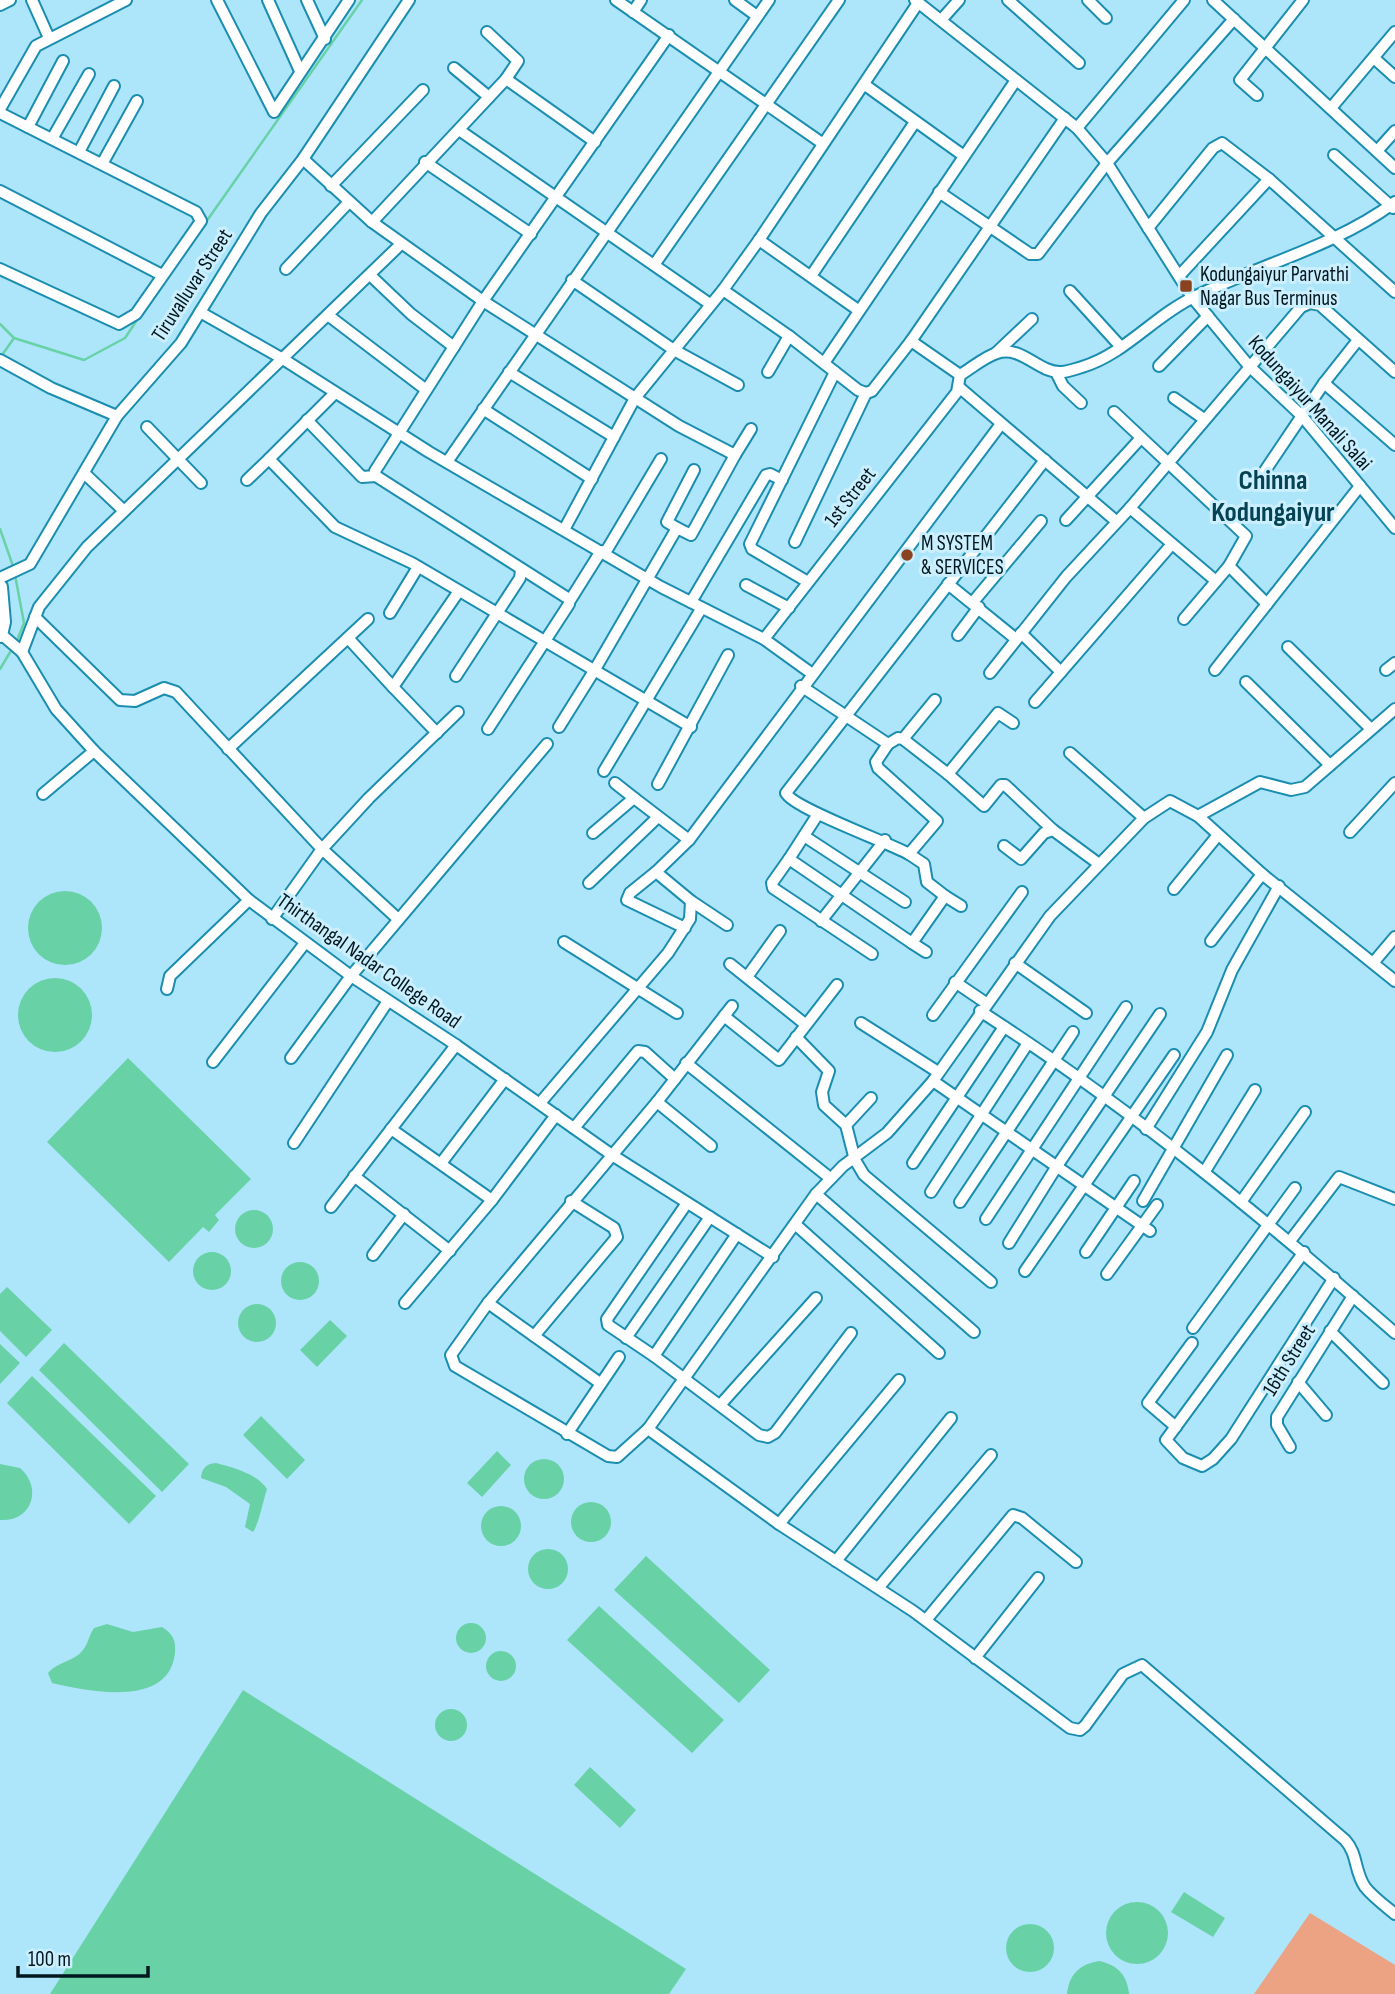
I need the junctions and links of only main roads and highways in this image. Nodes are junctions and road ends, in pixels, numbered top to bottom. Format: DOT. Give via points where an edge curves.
graph roads {
  1 [pos="2,581"];
  2 [pos="1,605"];
  3 [pos="10,642"];
  1 -- 2 [label="main road"];
  2 -- 3 [label="main road"];
}
